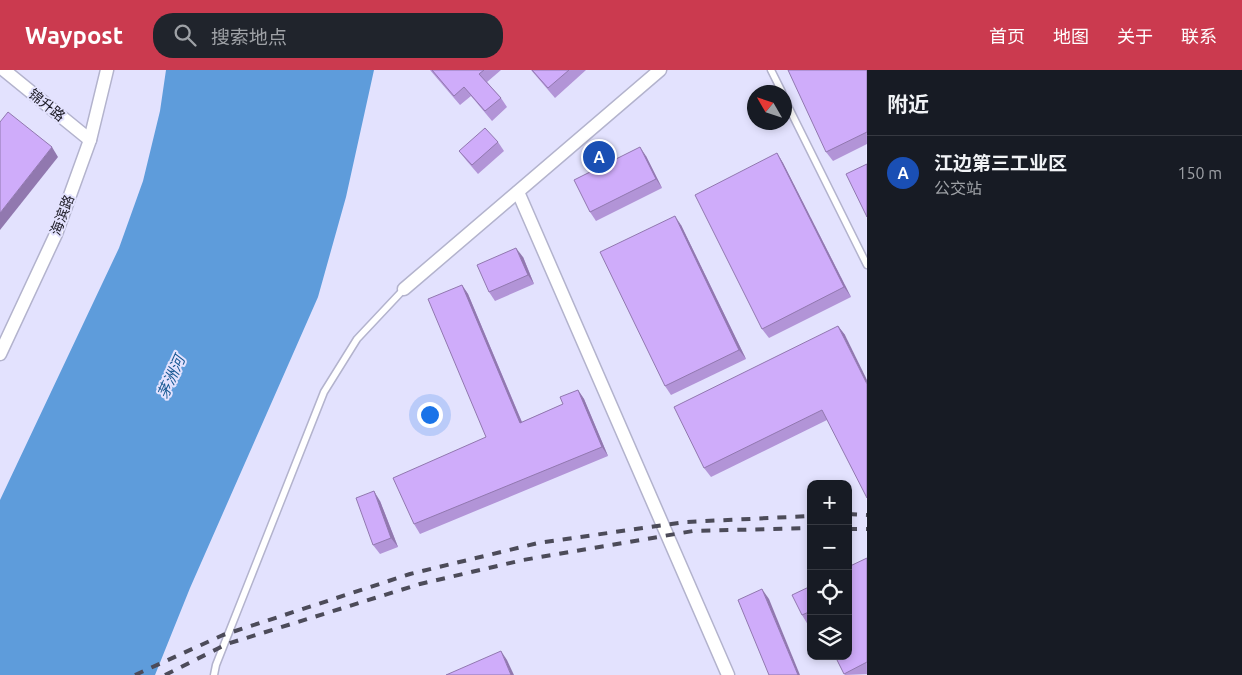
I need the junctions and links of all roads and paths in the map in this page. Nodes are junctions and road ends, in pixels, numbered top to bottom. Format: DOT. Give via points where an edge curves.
graph roads {
  1 [pos="4,70"];
  2 [pos="107,70"];
  3 [pos="660,70"];
  4 [pos="771,70"];
  5 [pos="778,85"];
  6 [pos="792,114"];
  7 [pos="90,140"];
  8 [pos="518,192"];
  9 [pos="867,266"];
  10 [pos="404,289"];
  11 [pos="0,354"];
  12 [pos="214,675"];
  13 [pos="728,675"];
  1 -- 7 [label="street, 锦升路"];
  2 -- 7 [label="street, 海滨路"];
  3 -- 8 [label="street"];
  4 -- 5 [label="lane"];
  6 -- 9 [label="lane"];
  7 -- 11 [label="street, 海滨路" via="56,234"];
  8 -- 10 [label="street"];
  8 -- 13 [label="street"];
  10 -- 12 [label="lane" via="357,339 324,392"];
}
